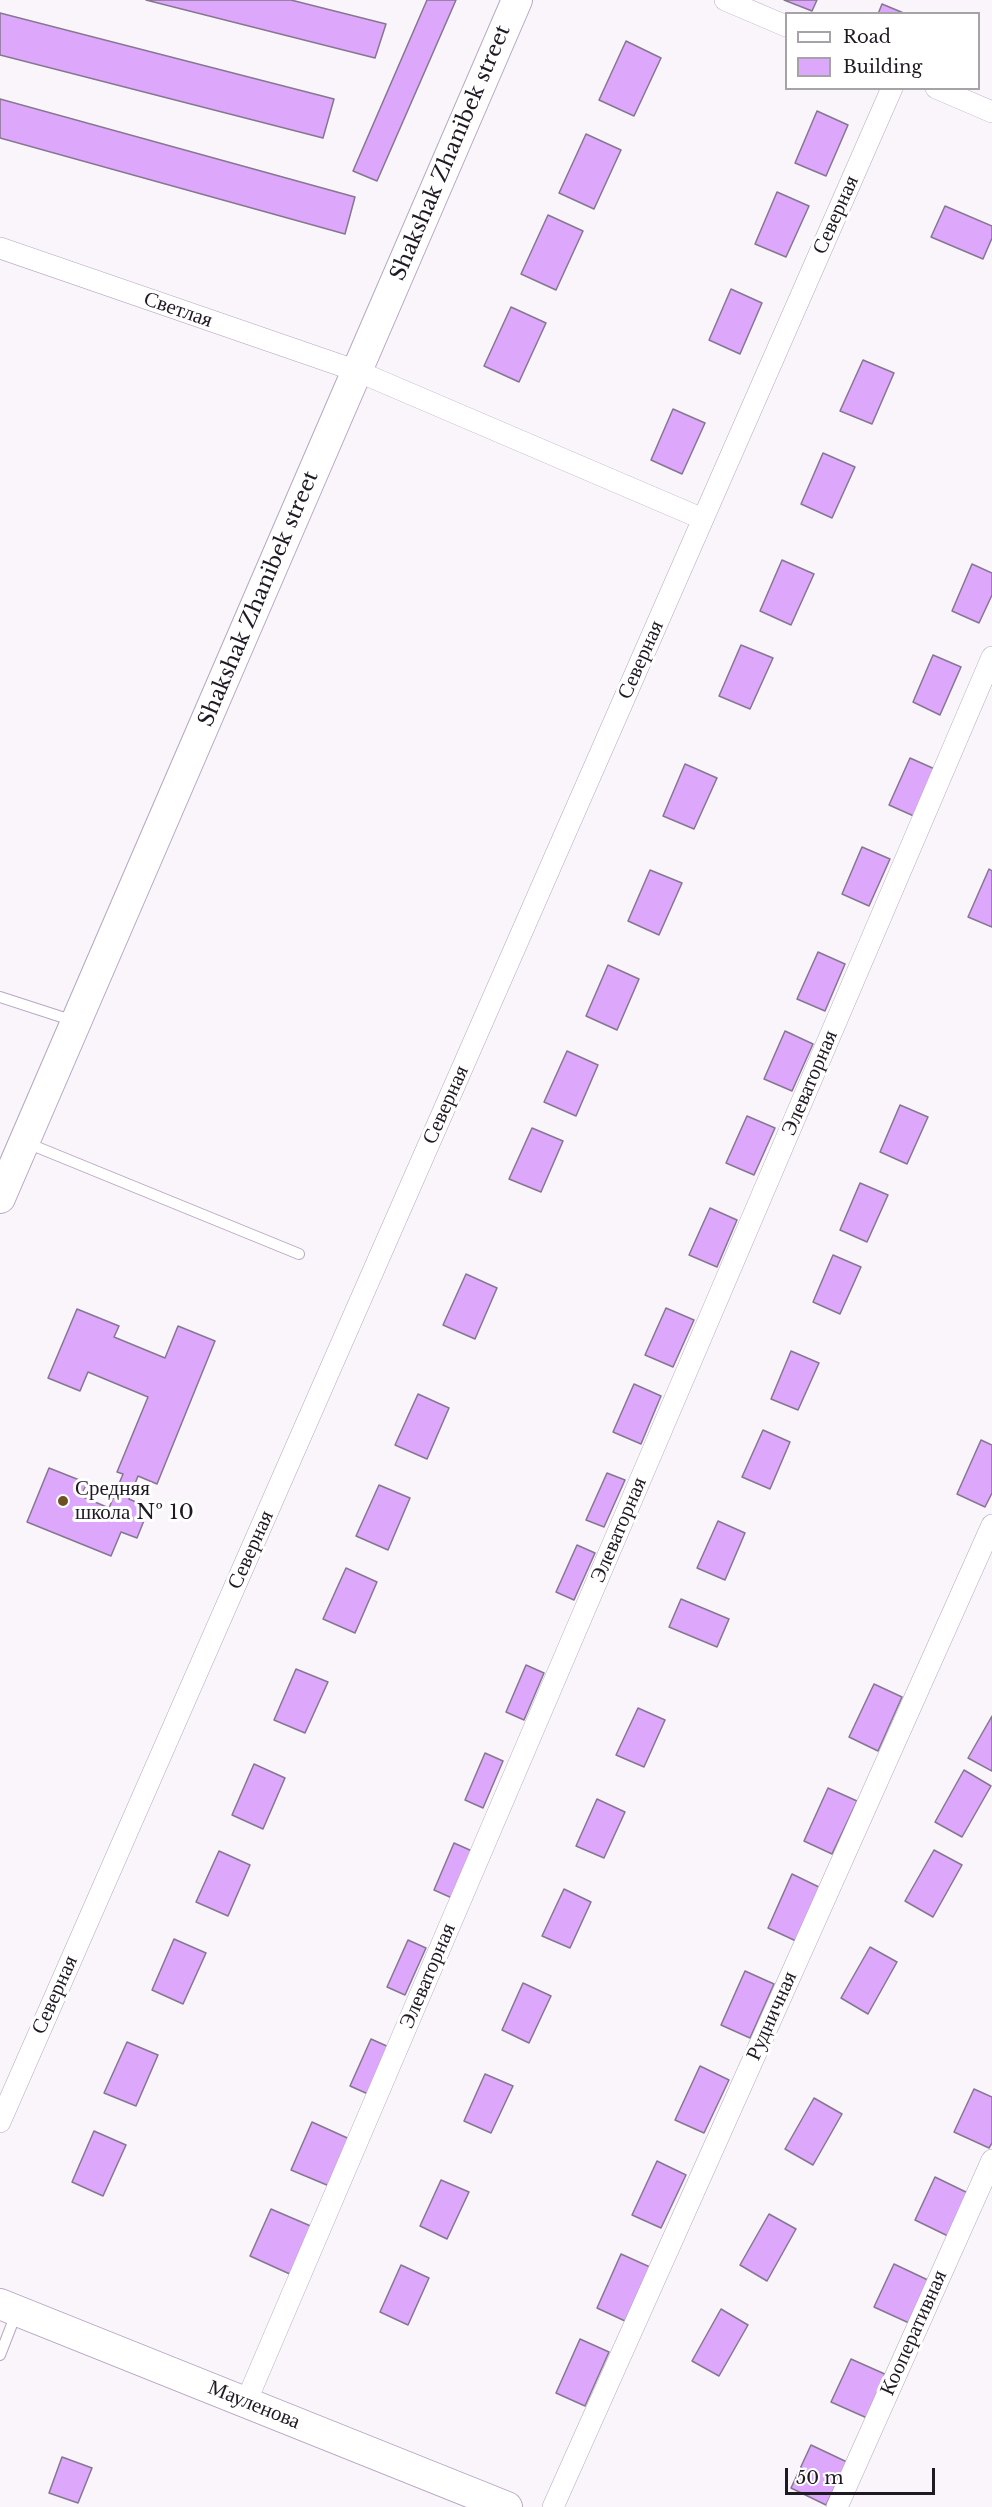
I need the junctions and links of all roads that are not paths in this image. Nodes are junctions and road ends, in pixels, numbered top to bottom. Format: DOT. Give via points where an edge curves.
graph roads {
  1 [pos="517,0"];
  2 [pos="725,0"];
  3 [pos="785,26"];
  4 [pos="890,90"];
  5 [pos="941,90"];
  6 [pos="992,112"];
  7 [pos="0,248"];
  8 [pos="357,371"];
  9 [pos="702,519"];
  10 [pos="992,657"];
  11 [pos="0,997"];
  12 [pos="76,1021"];
  13 [pos="24,1141"];
  14 [pos="0,1198"];
  15 [pos="299,1254"];
  16 [pos="992,1525"];
  17 [pos="0,2122"];
  18 [pos="992,2160"];
  19 [pos="9,2307"];
  20 [pos="0,2355"];
  21 [pos="246,2402"];
  22 [pos="507,2507"];
  23 [pos="553,2507"];
  24 [pos="837,2507"];
  1 -- 8 [label="main road, Shakshak Zhanibek street"];
  2 -- 3 [label="street"];
  4 -- 9 [label="street, Северная"];
  5 -- 6 [label="street"];
  7 -- 8 [label="street, Светлая"];
  8 -- 9 [label="street, Светлая"];
  8 -- 12 [label="main road, Shakshak Zhanibek street"];
  9 -- 17 [label="street, Северная"];
  10 -- 21 [label="street, Элеваторная"];
  11 -- 12 [label="lane"];
  12 -- 13 [label="main road, Shakshak Zhanibek street"];
  13 -- 14 [label="main road, Shakshak Zhanibek street"];
  13 -- 15 [label="lane"];
  16 -- 23 [label="street, Рудничная"];
  18 -- 24 [label="street, Кооперативная"];
  19 -- 20 [label="lane"];
  19 -- 21 [label="main road, Мауленова"];
  21 -- 22 [label="main road, Мауленова"];
}
